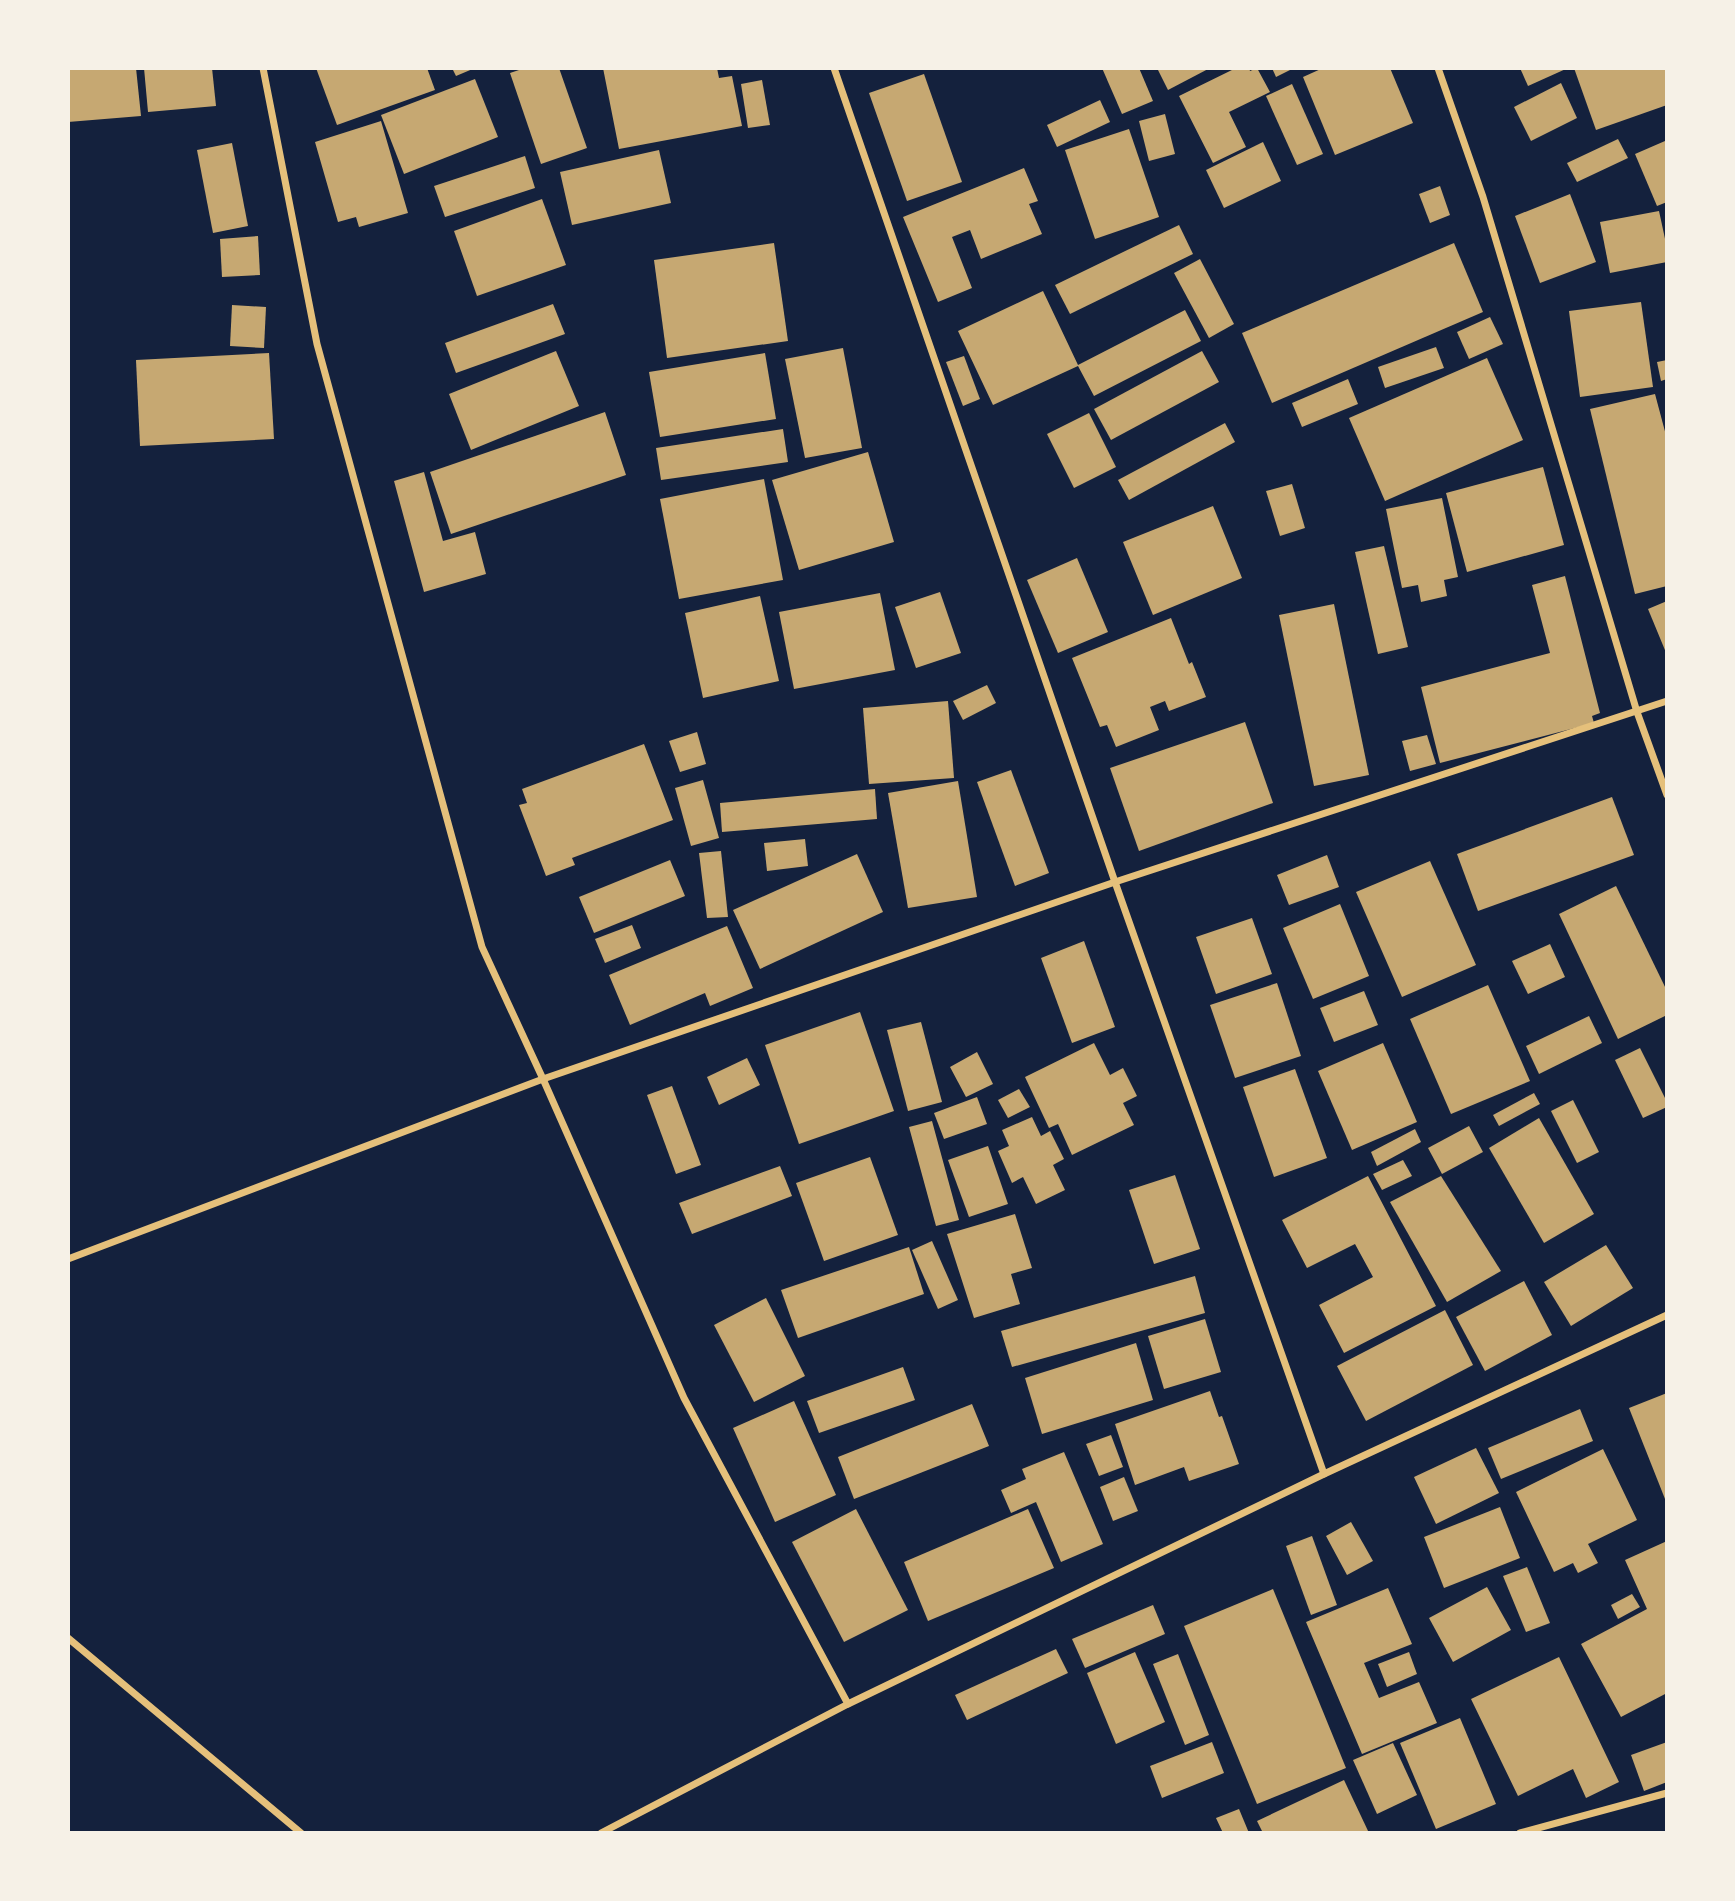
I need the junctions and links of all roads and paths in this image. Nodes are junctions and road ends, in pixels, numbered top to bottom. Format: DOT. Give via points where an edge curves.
graph roads {
  1 [pos="263,68"];
  2 [pos="834,68"];
  3 [pos="1438,68"];
  4 [pos="1667,701"];
  5 [pos="1637,712"];
  6 [pos="1667,795"];
  7 [pos="1115,882"];
  8 [pos="543,1079"];
  9 [pos="68,1259"];
  10 [pos="1667,1315"];
  11 [pos="1324,1474"];
  12 [pos="68,1638"];
  13 [pos="848,1704"];
  14 [pos="1667,1793"];
  15 [pos="301,1833"];
  16 [pos="601,1833"];
  17 [pos="1520,1833"];
  1 -- 8 [label="street" via="317,344 482,947"];
  2 -- 7 [label="street"];
  3 -- 5 [label="street" via="1483,197"];
  4 -- 5 [label="street"];
  5 -- 6 [label="street"];
  5 -- 7 [label="street"];
  7 -- 8 [label="street"];
  7 -- 11 [label="street"];
  8 -- 9 [label="street"];
  8 -- 13 [label="street" via="684,1398"];
  10 -- 11 [label="street"];
  11 -- 13 [label="street"];
  12 -- 15 [label="street"];
  13 -- 16 [label="street"];
  14 -- 17 [label="street"];
}
